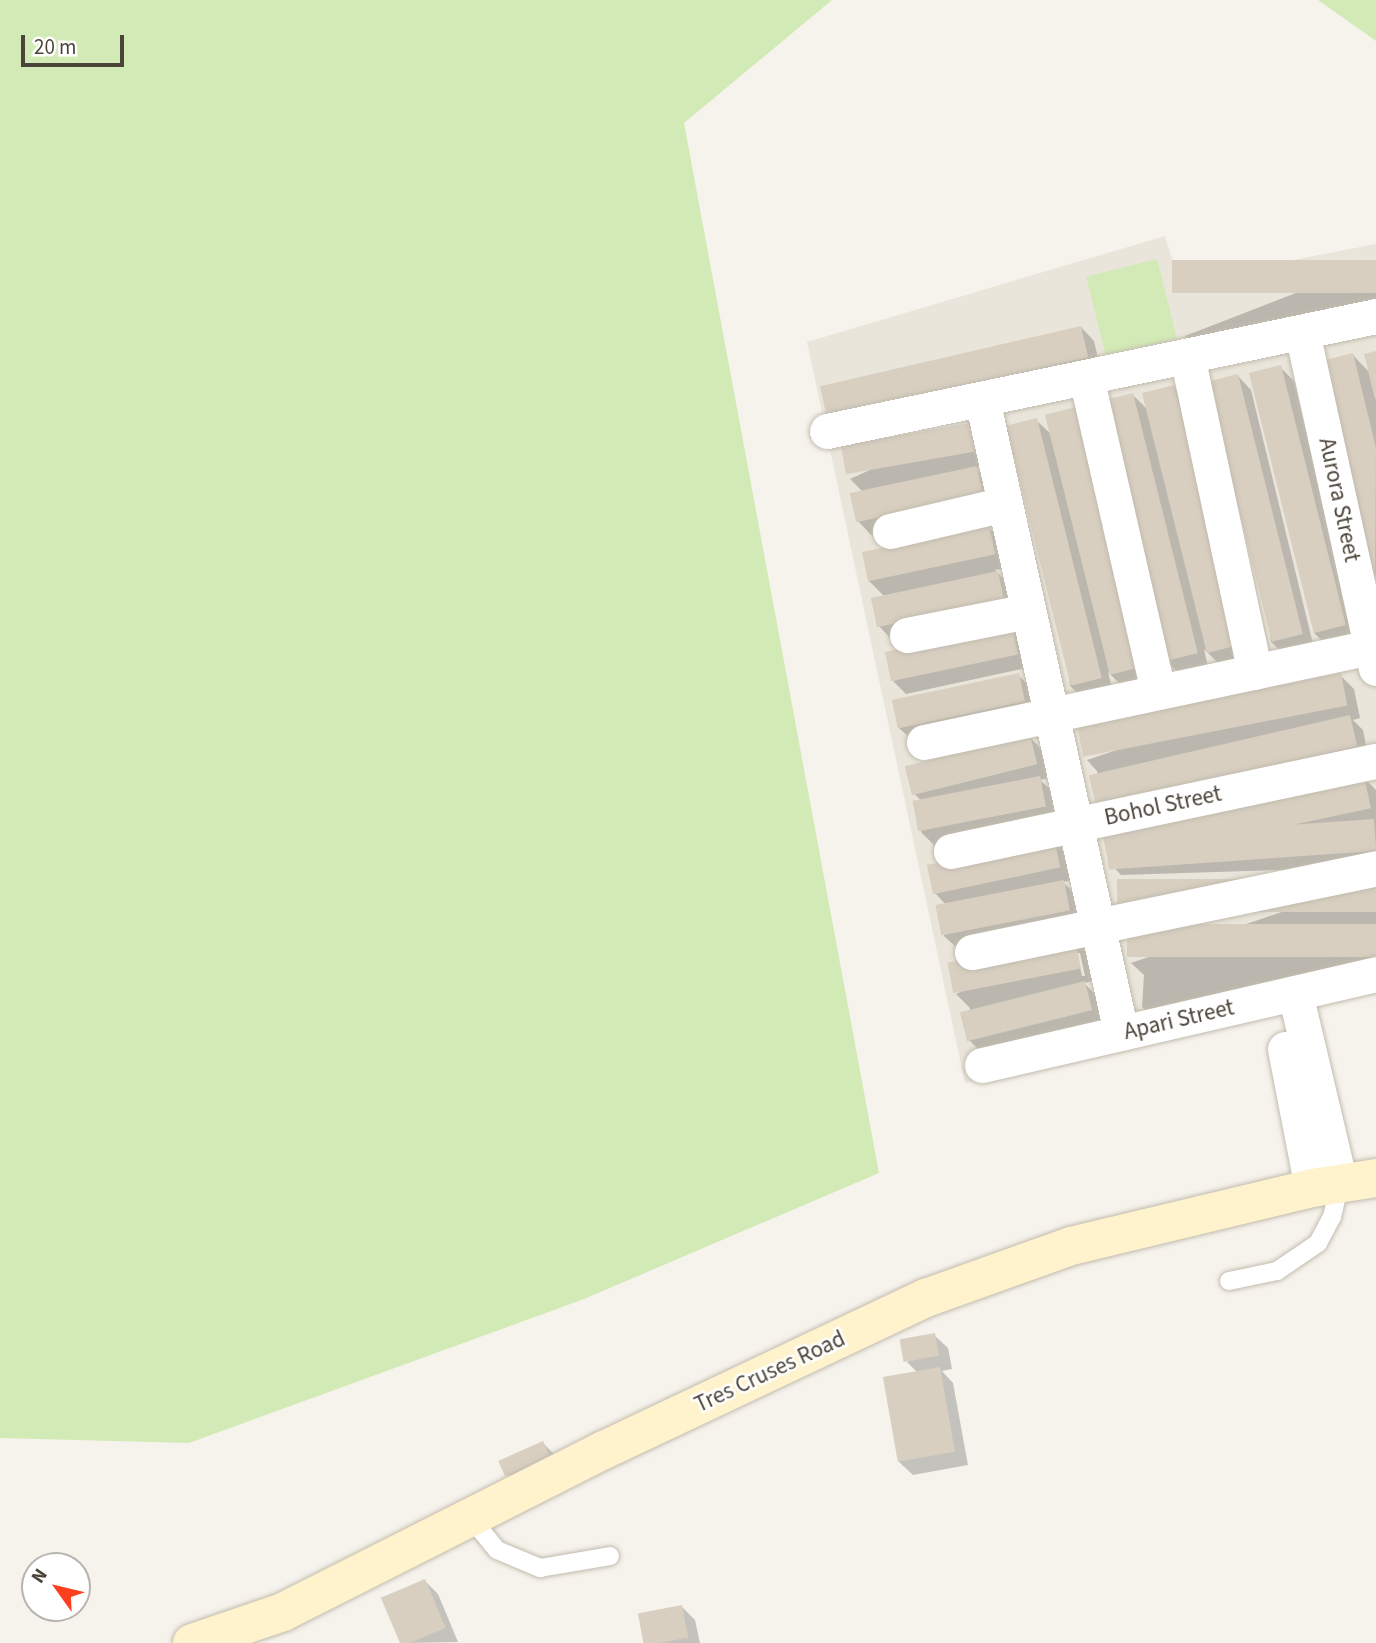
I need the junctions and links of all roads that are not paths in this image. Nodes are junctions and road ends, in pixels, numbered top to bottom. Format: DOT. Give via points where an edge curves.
graph roads {
  1 [pos="1376,316"];
  2 [pos="1302,332"];
  3 [pos="1187,356"];
  4 [pos="1086,377"];
  5 [pos="982,399"];
  6 [pos="827,431"];
  7 [pos="1005,503"];
  8 [pos="890,531"];
  9 [pos="1028,611"];
  10 [pos="907,635"];
  11 [pos="1374,653"];
  12 [pos="1255,672"];
  13 [pos="1158,692"];
  14 [pos="1051,715"];
  15 [pos="925,742"];
  16 [pos="1376,761"];
  17 [pos="1076,825"];
  18 [pos="951,851"];
  19 [pos="1376,868"];
  20 [pos="1097,926"];
  21 [pos="972,952"];
  22 [pos="1376,974"];
  23 [pos="1285,995"];
  24 [pos="1121,1033"];
  25 [pos="982,1065"];
  26 [pos="1343,1183"];
  27 [pos="1229,1281"];
  28 [pos="471,1518"];
  29 [pos="610,1556"];
  30 [pos="192,1643"];
  1 -- 2 [label="street"];
  2 -- 3 [label="street"];
  2 -- 11 [label="street, Aurora Street"];
  3 -- 4 [label="street"];
  3 -- 12 [label="street"];
  4 -- 5 [label="street"];
  4 -- 13 [label="street"];
  5 -- 6 [label="street"];
  5 -- 7 [label="street"];
  7 -- 8 [label="street"];
  7 -- 9 [label="street"];
  9 -- 10 [label="street"];
  9 -- 14 [label="street"];
  11 -- 12 [label="street"];
  12 -- 13 [label="street"];
  13 -- 14 [label="street"];
  14 -- 15 [label="street"];
  14 -- 17 [label="street"];
  16 -- 17 [label="street, Bohol Street"];
  17 -- 18 [label="street, Bohol Street"];
  17 -- 20 [label="street"];
  19 -- 20 [label="street"];
  20 -- 21 [label="street"];
  20 -- 24 [label="street"];
  22 -- 23 [label="street, Apari Street"];
  23 -- 24 [label="street, Apari Street"];
  23 -- 26 [label="street" via="1308,1101"];
  24 -- 25 [label="street, Apari Street"];
  26 -- 27 [label="lane" via="1318,1243 1277,1271"];
  26 -- 28 [label="main road, Tres Cruses Road" via="1071,1246 926,1298"];
  28 -- 29 [label="lane" via="497,1550 540,1568"];
  28 -- 30 [label="main road, Tres Cruses Road" via="283,1612"];
}
